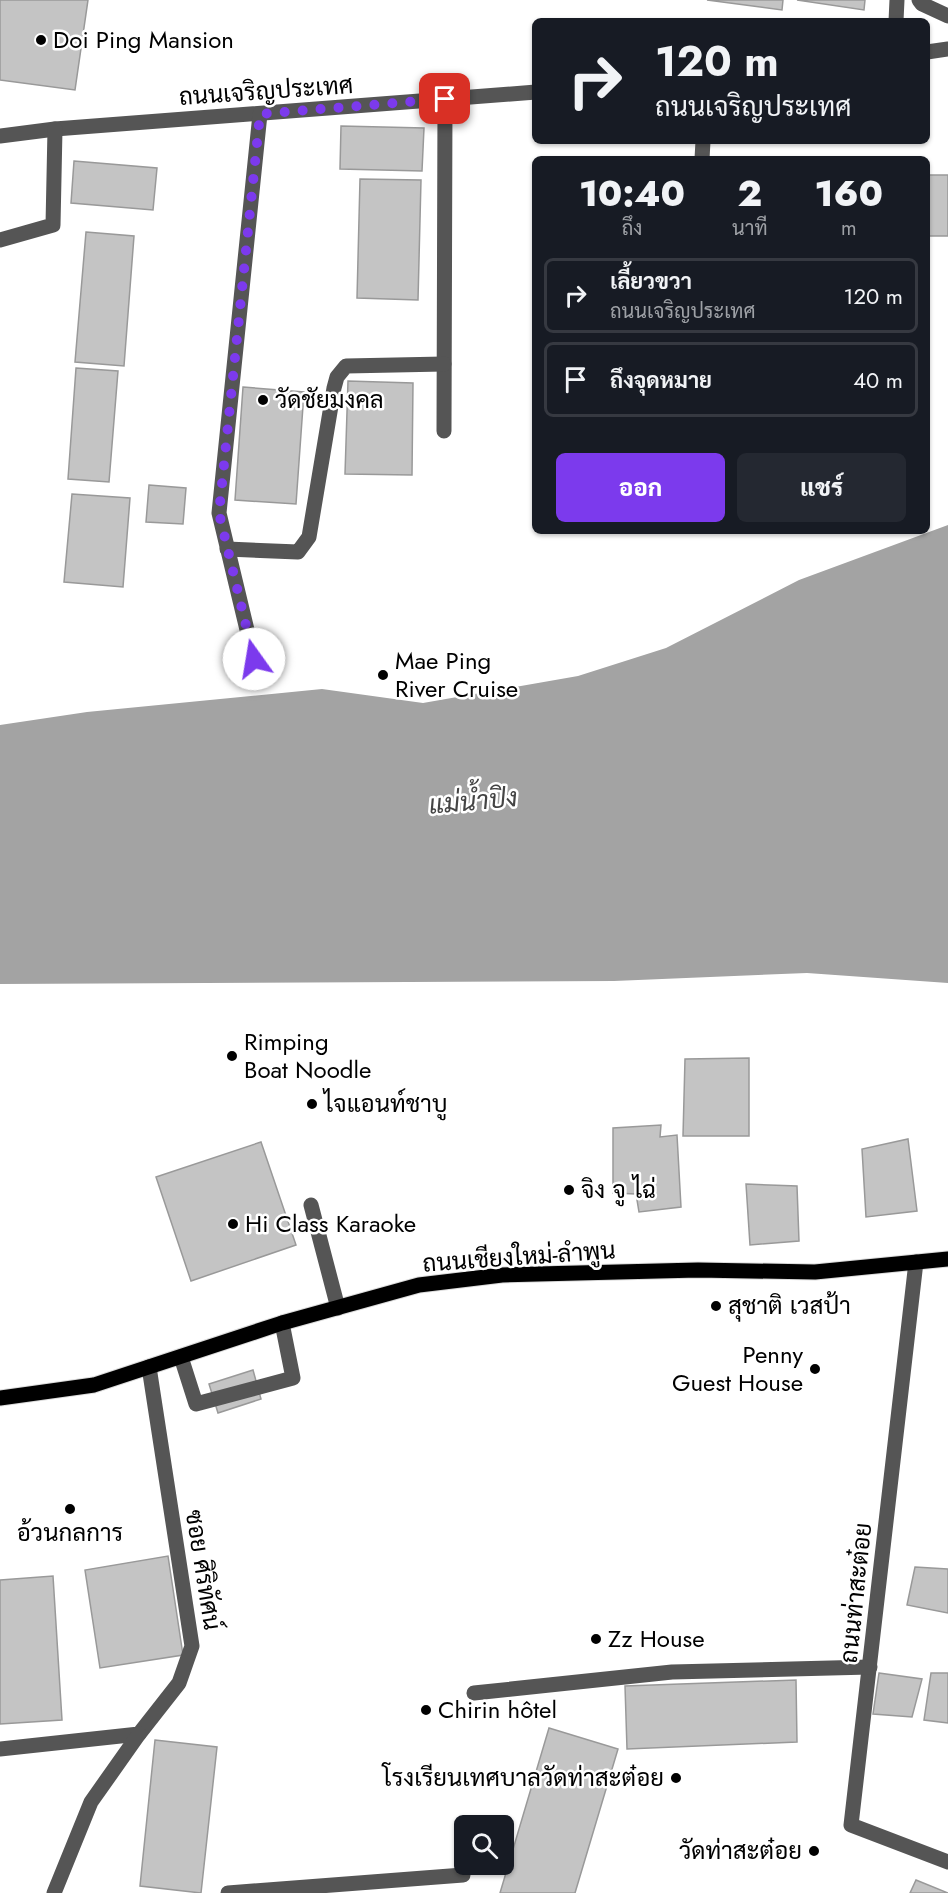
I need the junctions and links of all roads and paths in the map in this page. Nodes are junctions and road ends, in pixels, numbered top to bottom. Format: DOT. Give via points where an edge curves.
graph roads {
  1 [pos="897,0"];
  2 [pos="919,0"];
  3 [pos="948,16"];
  4 [pos="896,18"];
  5 [pos="948,49"];
  6 [pos="930,52"];
  7 [pos="532,92"];
  8 [pos="445,99"];
  9 [pos="260,114"];
  10 [pos="56,129"];
  11 [pos="0,136"];
  12 [pos="0,240"];
  13 [pos="444,364"];
  14 [pos="444,431"];
  15 [pos="227,549"];
  16 [pos="254,659"];
  17 [pos="311,1205"];
  18 [pos="948,1259"];
  19 [pos="915,1262"];
  20 [pos="338,1308"];
  21 [pos="282,1323"];
  22 [pos="181,1357"];
  23 [pos="149,1367"];
  24 [pos="0,1398"];
  25 [pos="870,1667"];
  26 [pos="474,1693"];
  27 [pos="139,1734"];
  28 [pos="0,1749"];
  29 [pos="948,1862"];
  30 [pos="463,1875"];
  31 [pos="54,1893"];
  32 [pos="228,1893"];
  1 -- 4 [label="street"];
  2 -- 3 [label="street"];
  5 -- 6 [label="street"];
  7 -- 8 [label="street, ถนนเจริญประเทศ"];
  8 -- 9 [label="street, ถนนเจริญประเทศ"];
  8 -- 13 [label="street"];
  9 -- 10 [label="street, ถนนเจริญประเทศ"];
  9 -- 15 [label="street" via="219,513"];
  10 -- 11 [label="street, ถนนเจริญประเทศ"];
  10 -- 12 [label="street" via="53,225"];
  13 -- 14 [label="street"];
  13 -- 15 [label="street" via="346,366 334,388 309,537 304,546 298,552"];
  15 -- 16 [label="street"];
  17 -- 20 [label="street"];
  18 -- 19 [label="main road, ถนนเชียงใหม่-ลำพูน"];
  19 -- 20 [label="main road, ถนนเชียงใหม่-ลำพูน" via="815,1272 698,1270 502,1275 419,1285"];
  19 -- 25 [label="street, ถนนท่าสะต๋อย"];
  20 -- 21 [label="main road, ถนนเชียงใหม่-ลำพูน"];
  21 -- 22 [label="main road, ถนนเชียงใหม่-ลำพูน"];
  21 -- 22 [label="street" via="293,1378 196,1404"];
  22 -- 23 [label="main road, ถนนเชียงใหม่-ลำพูน"];
  23 -- 24 [label="main road, ถนนเชียงใหม่-ลำพูน" via="94,1385"];
  23 -- 27 [label="street, ซอย ศิริทัศน์" via="192,1646 179,1683"];
  25 -- 26 [label="street" via="672,1672"];
  25 -- 29 [label="street, ถนนท่าสะต๋อย" via="851,1825"];
  27 -- 28 [label="street"];
  27 -- 31 [label="street, ซอย ศิริทัศน์" via="91,1802"];
  30 -- 32 [label="street"];
}
